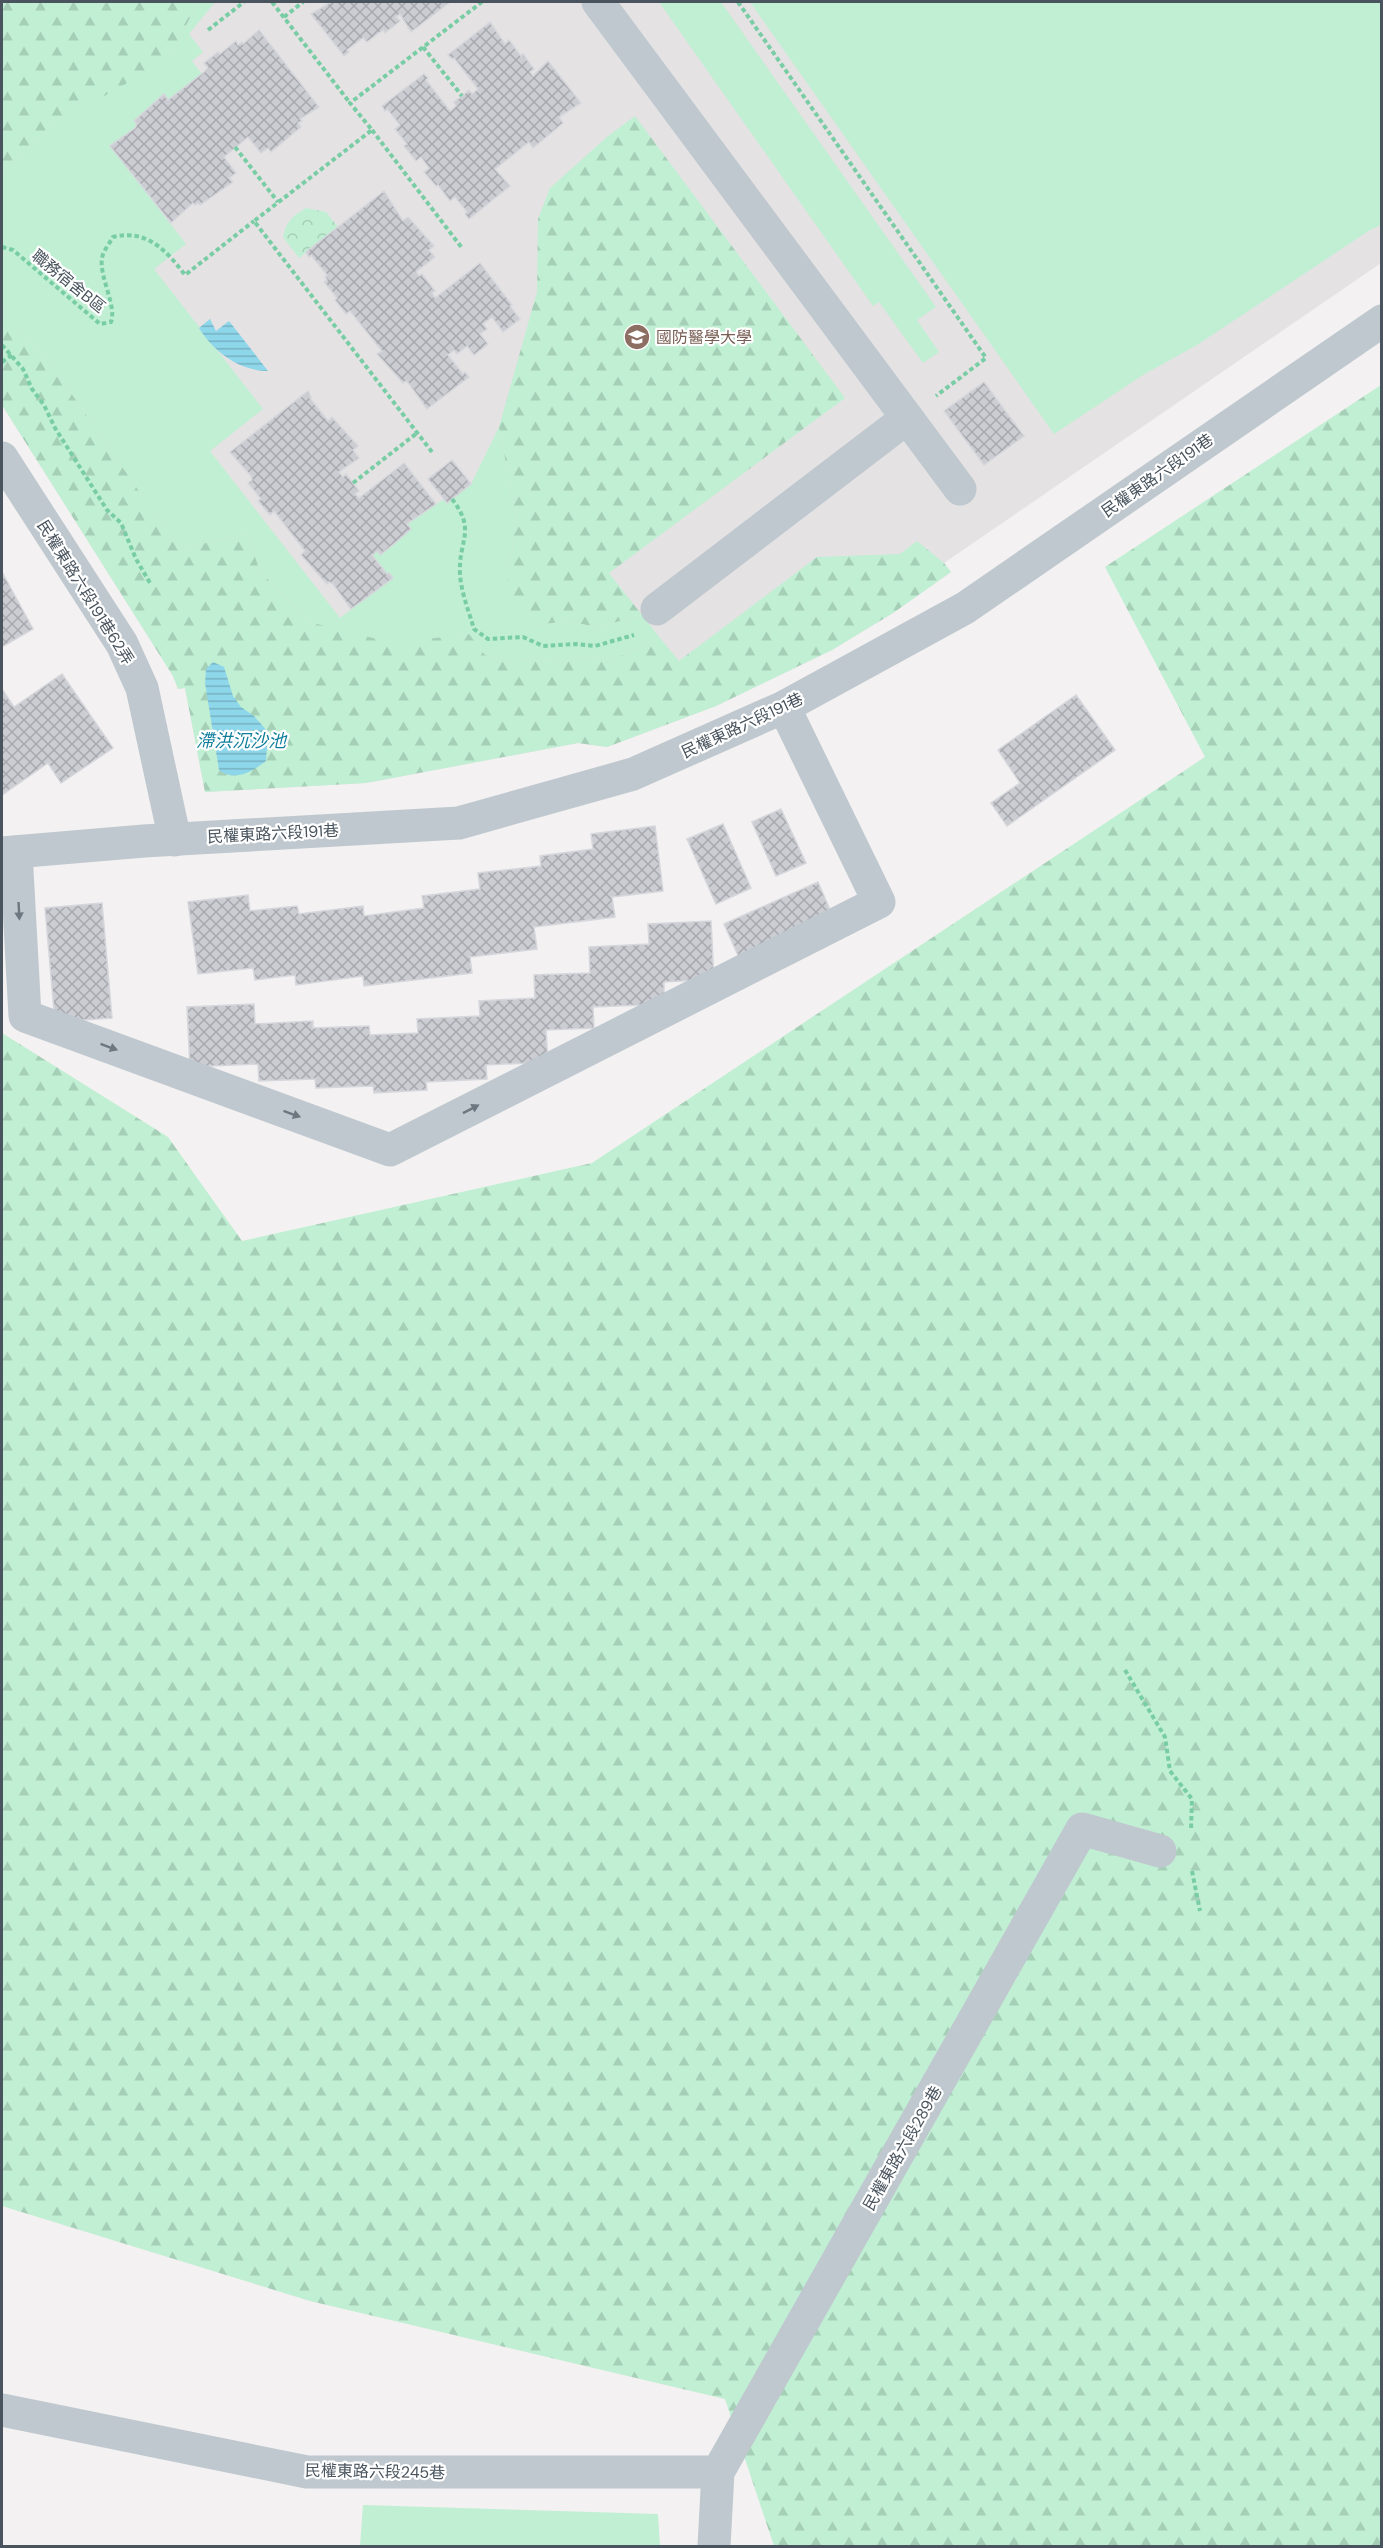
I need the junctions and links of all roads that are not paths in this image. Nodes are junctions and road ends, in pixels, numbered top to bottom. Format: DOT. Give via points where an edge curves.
graph roads {
  1 [pos="598,2"];
  2 [pos="1382,321"];
  3 [pos="907,418"];
  4 [pos="2,458"];
  5 [pos="960,489"];
  6 [pos="657,609"];
  7 [pos="784,707"];
  8 [pos="176,840"];
  9 [pos="9,853"];
  10 [pos="1160,1851"];
  11 [pos="2,2410"];
  12 [pos="718,2472"];
  13 [pos="714,2547"];
  1 -- 3 [label="street"];
  2 -- 7 [label="street, 民權東路六段191巷" via="965,608"];
  3 -- 5 [label="street"];
  3 -- 6 [label="street"];
  4 -- 8 [label="street, 民權東路六段191巷62弄" via="122,644 142,688"];
  7 -- 8 [label="street, 民權東路六段191巷" via="633,774 459,823"];
  9 -- 7 [label="street, one-way" via="25,1016 390,1150 879,902"];
  8 -- 9 [label="street, 民權東路六段191巷"];
  10 -- 12 [label="street, 民權東路六段289巷" via="1082,1829"];
  11 -- 12 [label="street, 民權東路六段245巷" via="308,2472"];
  12 -- 13 [label="street, 民權東路六段289巷"];
}
